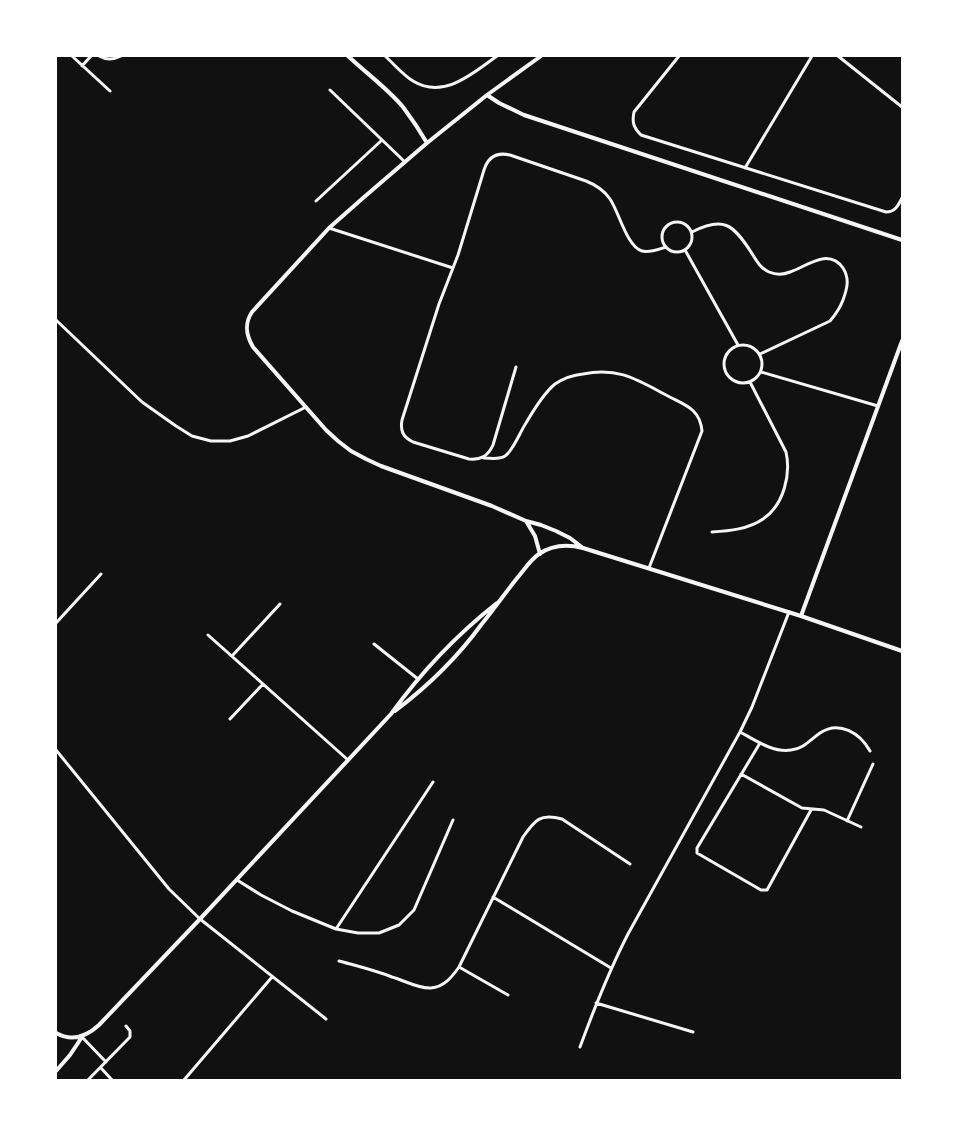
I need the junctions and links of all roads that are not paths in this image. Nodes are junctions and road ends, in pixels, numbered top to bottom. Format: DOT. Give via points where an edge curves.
graph roads {
  1 [pos="72,56"];
  2 [pos="91,56"];
  3 [pos="99,56"];
  4 [pos="121,56"];
  5 [pos="348,56"];
  6 [pos="385,56"];
  7 [pos="497,56"];
  8 [pos="541,56"];
  9 [pos="679,56"];
  10 [pos="812,56"];
  11 [pos="838,56"];
  12 [pos="82,66"];
  13 [pos="330,90"];
  14 [pos="110,91"];
  15 [pos="488,95"];
  16 [pos="902,107"];
  17 [pos="382,140"];
  18 [pos="427,143"];
  19 [pos="405,162"];
  20 [pos="745,168"];
  21 [pos="902,198"];
  22 [pos="316,201"];
  23 [pos="329,228"];
  24 [pos="692,232"];
  25 [pos="902,240"];
  26 [pos="666,247"];
  27 [pos="684,250"];
  28 [pos="453,268"];
  29 [pos="56,320"];
  30 [pos="902,341"];
  31 [pos="738,345"];
  32 [pos="900,352"];
  33 [pos="760,354"];
  34 [pos="516,367"];
  35 [pos="761,372"];
  36 [pos="750,382"];
  37 [pos="878,406"];
  38 [pos="306,407"];
  39 [pos="484,458"];
  40 [pos="526,521"];
  41 [pos="712,532"];
  42 [pos="582,548"];
  43 [pos="540,554"];
  44 [pos="649,568"];
  45 [pos="101,574"];
  46 [pos="497,603"];
  47 [pos="280,604"];
  48 [pos="789,612"];
  49 [pos="801,616"];
  50 [pos="56,623"];
  51 [pos="208,635"];
  52 [pos="374,644"];
  53 [pos="902,651"];
  54 [pos="232,656"];
  55 [pos="418,679"];
  56 [pos="263,684"];
  57 [pos="391,714"];
  58 [pos="230,719"];
  59 [pos="740,732"];
  60 [pos="760,743"];
  61 [pos="56,750"];
  62 [pos="870,751"];
  63 [pos="348,760"];
  64 [pos="873,764"];
  65 [pos="741,774"];
  66 [pos="433,782"];
  67 [pos="811,810"];
  68 [pos="453,820"];
  69 [pos="847,821"];
  70 [pos="861,827"];
  71 [pos="630,864"];
  72 [pos="237,880"];
  73 [pos="493,897"];
  74 [pos="200,919"];
  75 [pos="336,929"];
  76 [pos="339,961"];
  77 [pos="459,967"];
  78 [pos="611,968"];
  79 [pos="272,977"];
  80 [pos="508,995"];
  81 [pos="596,1003"];
  82 [pos="326,1019"];
  83 [pos="126,1026"];
  84 [pos="693,1032"];
  85 [pos="56,1033"];
  86 [pos="82,1037"];
  87 [pos="580,1047"];
  88 [pos="106,1062"];
  89 [pos="101,1068"];
  90 [pos="56,1071"];
  91 [pos="88,1080"];
  92 [pos="112,1080"];
  93 [pos="184,1080"];
  1 -- 12 [label="lane"];
  2 -- 12 [label="lane"];
  3 -- 4 [label="lane" via="106,59"];
  5 -- 18 [label="street" via="402,107"];
  6 -- 7 [label="lane" via="412,81 435,88 447,87 458,82"];
  8 -- 15 [label="street"];
  9 -- 20 [label="lane" via="634,112 632,120 635,128 640,135 648,138"];
  10 -- 20 [label="lane"];
  11 -- 16 [label="lane"];
  12 -- 14 [label="lane"];
  13 -- 17 [label="lane"];
  15 -- 18 [label="street"];
  15 -- 25 [label="street" via="524,116"];
  17 -- 19 [label="lane"];
  17 -- 22 [label="lane"];
  18 -- 19 [label="street"];
  19 -- 23 [label="street"];
  20 -- 21 [label="lane" via="886,212 898,207"];
  23 -- 28 [label="lane"];
  23 -- 38 [label="street" via="252,312 246,327 253,347"];
  24 -- 26 [label="lane" via="684,223 673,223 664,230 662,236"];
  24 -- 27 [label="lane" via="690,245"];
  24 -- 33 [label="lane" via="705,225 726,225 742,238 761,267 775,274 791,272 823,259 833,260 842,267 847,276 848,286 835,315 830,320"];
  26 -- 27 [label="lane" via="678,252"];
  26 -- 28 [label="lane" via="644,252 634,246 611,200 596,186 503,153 496,154 486,163"];
  27 -- 31 [label="lane"];
  28 -- 39 [label="lane" via="400,427 406,439 413,442 469,460"];
  29 -- 38 [label="lane" via="142,402 192,436 211,441 230,441 248,436"];
  30 -- 32 [label="street"];
  31 -- 33 [label="lane" via="747,344"];
  31 -- 36 [label="lane" via="730,349 725,357 726,374 741,383"];
  32 -- 37 [label="street"];
  33 -- 35 [label="lane" via="763,363"];
  34 -- 39 [label="lane" via="493,445"];
  35 -- 36 [label="lane"];
  35 -- 37 [label="lane"];
  36 -- 41 [label="lane" via="786,452 788,462 783,491 776,507 763,519 729,531"];
  37 -- 49 [label="street"];
  38 -- 40 [label="street" via="338,441 366,459"];
  39 -- 44 [label="lane" via="498,458 509,452 542,399 554,385 570,376 602,371 616,372 644,383 689,407 697,413 702,431"];
  40 -- 42 [label="street" via="556,531"];
  40 -- 43 [label="street" via="535,536"];
  42 -- 43 [label="street" via="556,546"];
  42 -- 44 [label="street"];
  43 -- 46 [label="street"];
  44 -- 48 [label="street"];
  45 -- 50 [label="lane"];
  46 -- 55 [label="street" via="455,638"];
  46 -- 57 [label="street" via="448,666"];
  47 -- 54 [label="lane"];
  48 -- 49 [label="street"];
  48 -- 59 [label="lane"];
  49 -- 53 [label="street"];
  51 -- 54 [label="lane"];
  52 -- 55 [label="lane"];
  54 -- 56 [label="lane"];
  55 -- 57 [label="street"];
  56 -- 58 [label="lane"];
  56 -- 63 [label="lane"];
  57 -- 63 [label="street"];
  59 -- 60 [label="lane"];
  59 -- 78 [label="lane"];
  60 -- 62 [label="lane" via="780,750 791,750 802,747 828,729 839,728 858,735"];
  60 -- 65 [label="lane"];
  61 -- 74 [label="lane" via="169,889"];
  63 -- 72 [label="street"];
  64 -- 69 [label="lane"];
  65 -- 67 [label="lane" via="798,806"];
  65 -- 67 [label="lane" via="696,851 761,890 767,890"];
  66 -- 75 [label="lane"];
  67 -- 69 [label="lane" via="824,810"];
  68 -- 75 [label="lane" via="414,910 399,925 379,933"];
  69 -- 70 [label="lane"];
  71 -- 73 [label="lane" via="562,819 550,816 539,819 530,827"];
  72 -- 74 [label="street"];
  72 -- 75 [label="lane" via="292,911"];
  73 -- 77 [label="lane"];
  73 -- 78 [label="lane"];
  74 -- 79 [label="lane"];
  74 -- 86 [label="street" via="92,1032"];
  76 -- 77 [label="lane" via="430,988 442,985"];
  77 -- 80 [label="lane"];
  78 -- 81 [label="lane"];
  79 -- 82 [label="lane"];
  79 -- 93 [label="lane"];
  81 -- 84 [label="lane"];
  81 -- 87 [label="lane"];
  83 -- 88 [label="lane" via="130,1031 130,1037"];
  85 -- 86 [label="street" via="63,1037"];
  86 -- 88 [label="lane"];
  86 -- 90 [label="street"];
  88 -- 89 [label="lane"];
  89 -- 91 [label="lane"];
  89 -- 92 [label="lane"];
}
